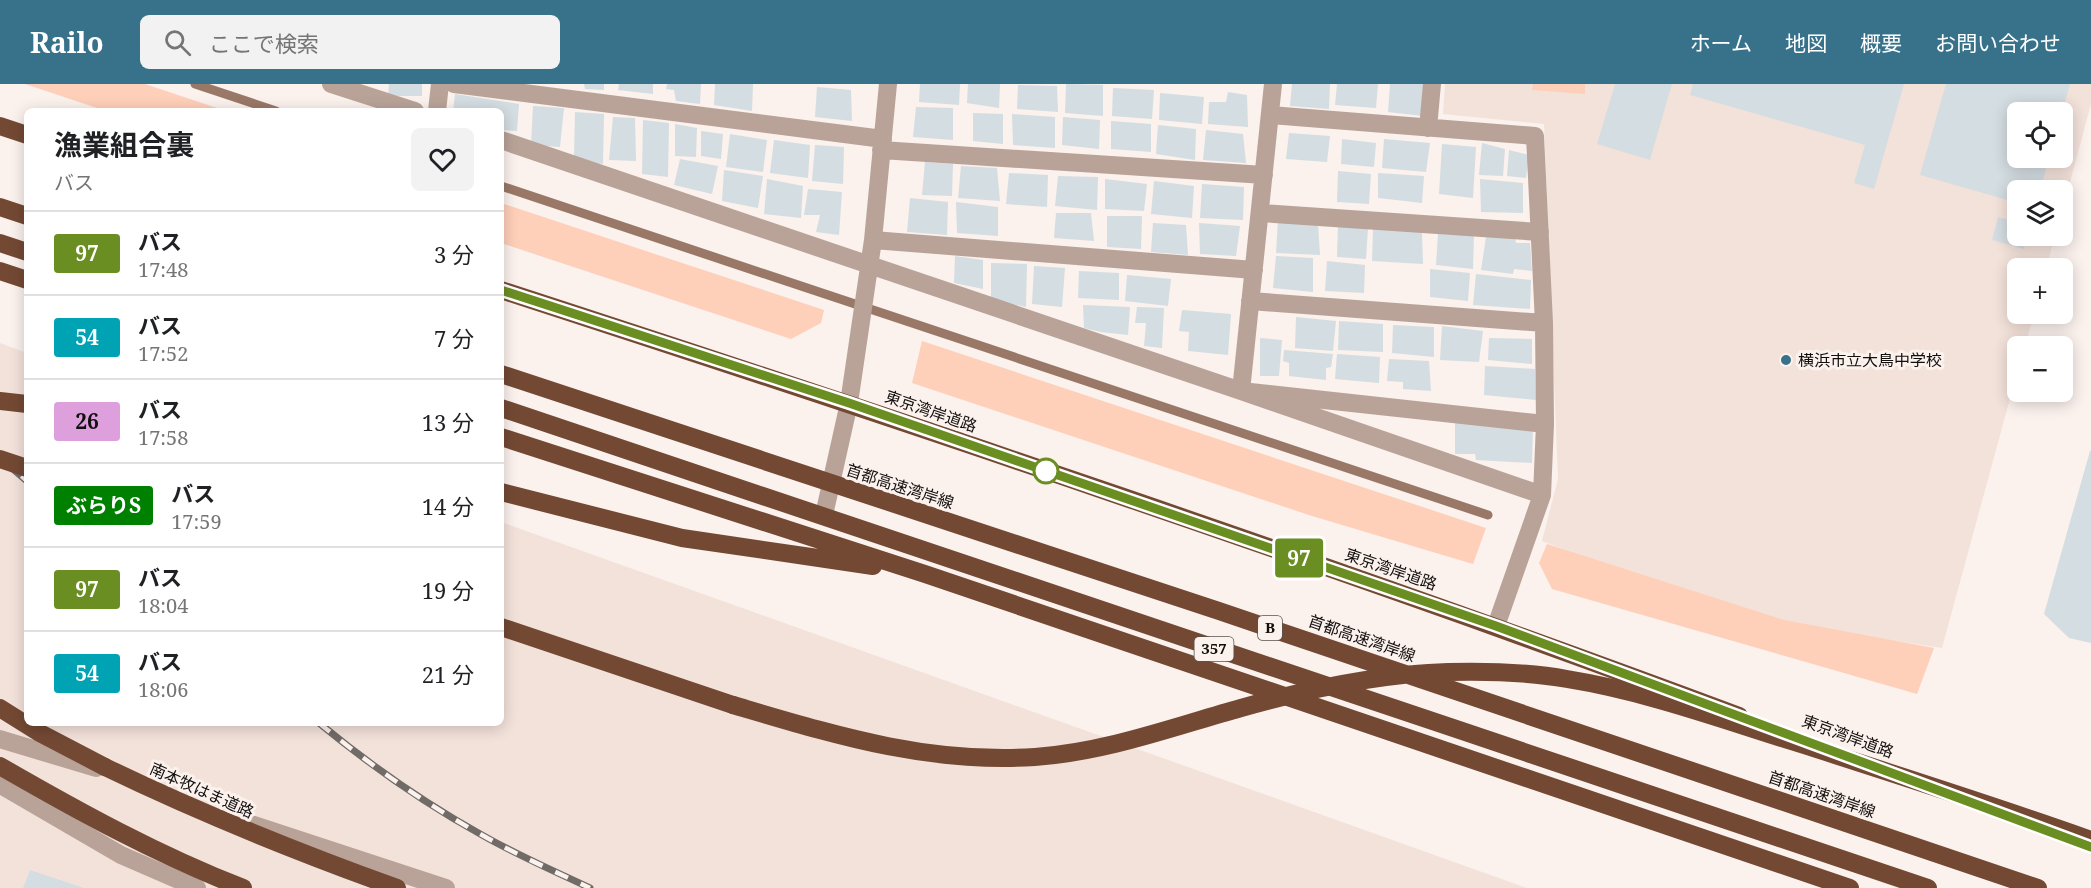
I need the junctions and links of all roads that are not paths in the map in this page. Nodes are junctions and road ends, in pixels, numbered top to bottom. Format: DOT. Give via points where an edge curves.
graph roads {
  1 [pos="331,84"];
  2 [pos="440,84"];
  3 [pos="454,84"];
  4 [pos="888,84"];
  5 [pos="1271,84"];
  6 [pos="1432,84"];
  7 [pos="407,108"];
  8 [pos="437,108"];
  9 [pos="1270,115"];
  10 [pos="0,126"];
  11 [pos="1428,128"];
  12 [pos="24,134"];
  13 [pos="504,141"];
  14 [pos="882,145"];
  15 [pos="1264,176"];
  16 [pos="0,207"];
  17 [pos="1261,213"];
  18 [pos="24,215"];
  19 [pos="1540,232"];
  20 [pos="873,240"];
  21 [pos="0,243"];
  22 [pos="24,251"];
  23 [pos="869,265"];
  24 [pos="1254,270"];
  25 [pos="0,271"];
  26 [pos="24,279"];
  27 [pos="504,291"];
  28 [pos="1250,301"];
  29 [pos="1544,323"];
  30 [pos="504,375"];
  31 [pos="1242,391"];
  32 [pos="0,401"];
  33 [pos="849,403"];
  34 [pos="24,404"];
  35 [pos="504,409"];
  36 [pos="1545,424"];
  37 [pos="504,438"];
  38 [pos="0,459"];
  39 [pos="24,467"];
  40 [pos="504,493"];
  41 [pos="1542,495"];
  42 [pos="824,515"];
  43 [pos="925,574"];
  44 [pos="1496,626"];
  45 [pos="504,628"];
  46 [pos="0,708"];
  47 [pos="24,723"];
  48 [pos="28,726"];
  49 [pos="0,739"];
  50 [pos="0,766"];
  51 [pos="0,783"];
  52 [pos="2091,840"];
  53 [pos="2091,847"];
  54 [pos="196,888"];
  55 [pos="243,888"];
  56 [pos="397,888"];
  57 [pos="447,888"];
  58 [pos="1850,888"];
  59 [pos="1928,888"];
  60 [pos="2038,888"];
  1 -- 7 [label="street"];
  2 -- 8 [label="street"];
  3 -- 14 [label="street"];
  4 -- 14 [label="street"];
  5 -- 9 [label="street"];
  6 -- 11 [label="street"];
  9 -- 11 [label="street"];
  9 -- 15 [label="street"];
  10 -- 12 [label="highway"];
  11 -- 19 [label="street" via="1535,136"];
  13 -- 23 [label="street"];
  14 -- 15 [label="street"];
  14 -- 20 [label="street"];
  15 -- 17 [label="street"];
  16 -- 18 [label="highway"];
  17 -- 19 [label="street"];
  17 -- 24 [label="street"];
  19 -- 29 [label="street"];
  20 -- 23 [label="street"];
  20 -- 24 [label="street"];
  21 -- 22 [label="highway"];
  23 -- 31 [label="street"];
  23 -- 33 [label="street"];
  24 -- 28 [label="street"];
  25 -- 26 [label="highway"];
  27 -- 33 [label="highway, 東京湾岸道路"];
  28 -- 29 [label="street"];
  28 -- 31 [label="street"];
  29 -- 36 [label="street"];
  30 -- 60 [label="highway, 首都高速湾岸線 / B, bridge" via="1230,614"];
  31 -- 36 [label="street"];
  31 -- 41 [label="street"];
  32 -- 34 [label="highway"];
  33 -- 42 [label="street"];
  33 -- 44 [label="highway, 東京湾岸道路"];
  35 -- 42 [label="highway, 357"];
  36 -- 41 [label="street"];
  37 -- 43 [label="highway"];
  38 -- 39 [label="highway, bridge"];
  40 -- 43 [label="highway" via="682,538"];
  41 -- 44 [label="street"];
  42 -- 59 [label="highway, 357"];
  43 -- 58 [label="highway, bridge"];
  44 -- 53 [label="highway, 東京湾岸道路"];
  45 -- 52 [label="highway, bridge" via="810,728 933,755 988,758 1093,748 1318,689 1392,675 1508,672 1566,678 1676,705"];
  46 -- 47 [label="highway, 南本牧はま道路, bridge"];
  48 -- 56 [label="highway, 南本牧はま道路, bridge" via="175,801"];
  49 -- 57 [label="street" via="85,764 139,786"];
  50 -- 55 [label="highway" via="78,811"];
  51 -- 54 [label="street" via="121,855"];
}
